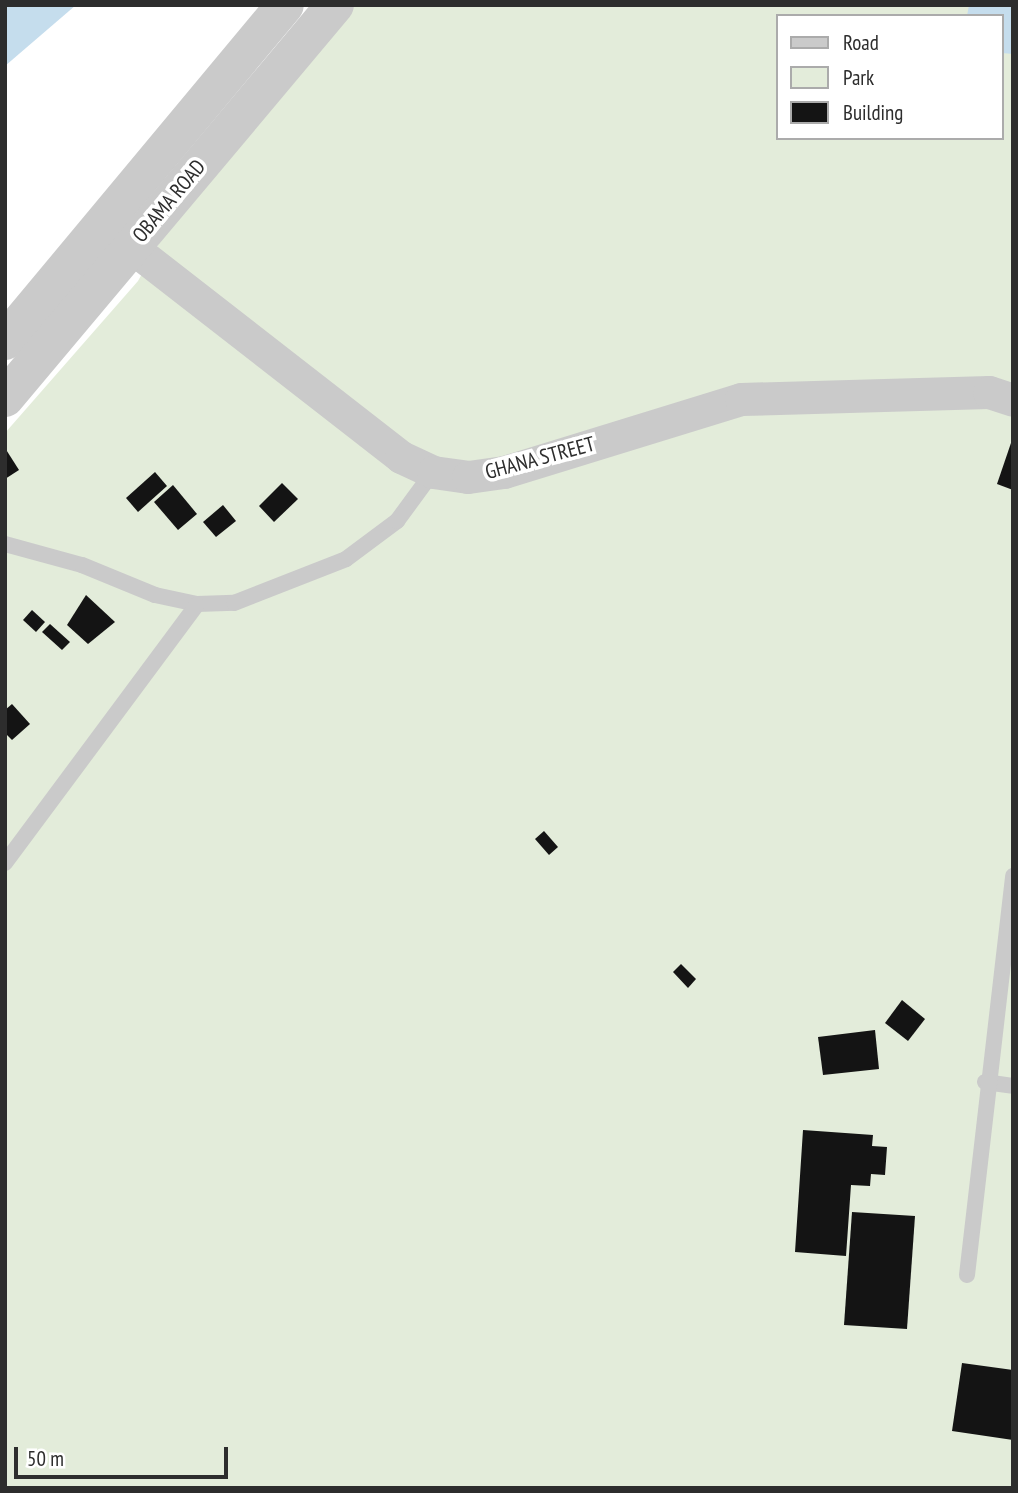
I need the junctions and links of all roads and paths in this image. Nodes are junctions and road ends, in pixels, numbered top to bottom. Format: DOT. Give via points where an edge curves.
graph roads {
  1 [pos="285,5"];
  2 [pos="335,5"];
  3 [pos="116,235"];
  4 [pos="5,341"];
  5 [pos="5,398"];
  6 [pos="1013,400"];
  7 [pos="433,472"];
  8 [pos="5,544"];
  9 [pos="197,604"];
  10 [pos="5,863"];
  11 [pos="1013,876"];
  12 [pos="985,1082"];
  13 [pos="1013,1086"];
  14 [pos="967,1275"];
  1 -- 3 [label="street, OBAMA ROAD"];
  2 -- 3 [label="street, OBAMA ROAD"];
  3 -- 4 [label="street, OBAMA ROAD"];
  3 -- 5 [label="street, OBAMA ROAD"];
  3 -- 7 [label="street, GHANA STREET" via="401,457"];
  6 -- 7 [label="street, GHANA STREET" via="989,392 741,399 504,472"];
  7 -- 9 [label="lane" via="397,521 346,559 234,603"];
  8 -- 9 [label="lane"];
  9 -- 10 [label="lane"];
  11 -- 12 [label="lane"];
  12 -- 13 [label="lane"];
  12 -- 14 [label="lane"];
}
